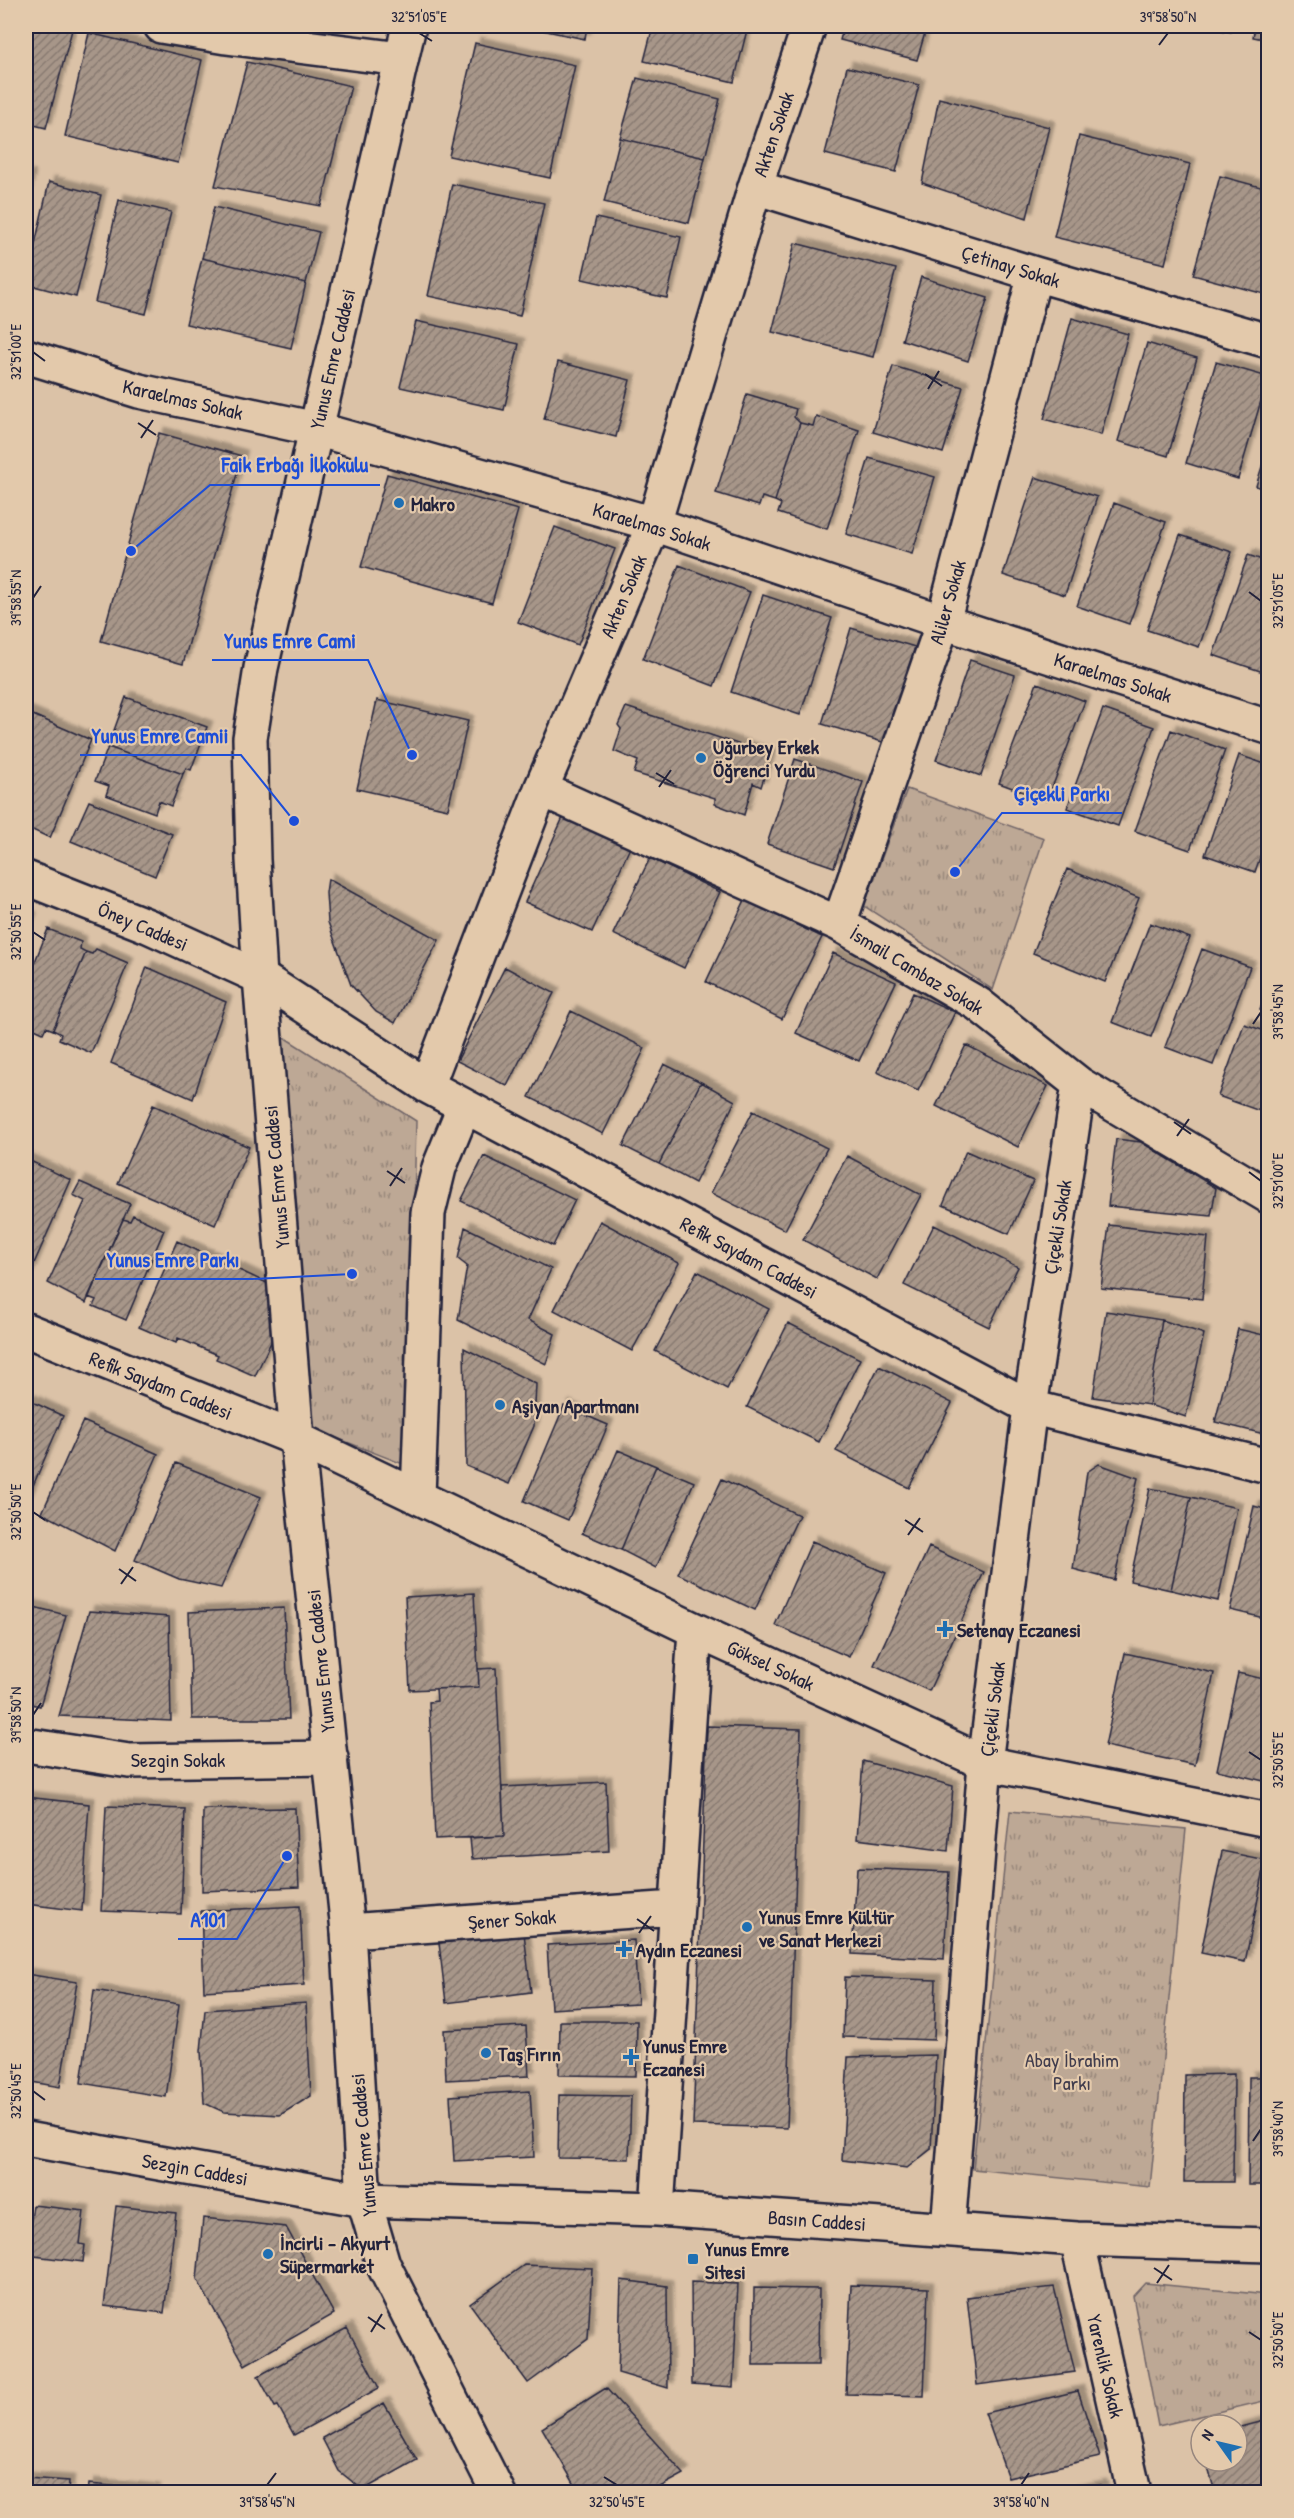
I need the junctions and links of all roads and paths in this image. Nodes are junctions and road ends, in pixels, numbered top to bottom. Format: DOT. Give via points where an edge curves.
graph roads {
  1 [pos="161,26"];
  2 [pos="409,26"];
  3 [pos="809,26"];
  4 [pos="401,58"];
  5 [pos="755,187"];
  6 [pos="1035,274"];
  7 [pos="1269,341"];
  8 [pos="26,356"];
  9 [pos="316,429"];
  10 [pos="654,524"];
  11 [pos="943,622"];
  12 [pos="1269,727"];
  13 [pos="541,789"];
  14 [pos="26,878"];
  15 [pos="839,924"];
  16 [pos="260,977"];
  17 [pos="1079,1084"];
  18 [pos="427,1086"];
  19 [pos="464,1107"];
  20 [pos="1269,1196"];
  21 [pos="26,1330"];
  22 [pos="1030,1407"];
  23 [pos="297,1439"];
  24 [pos="1269,1466"];
  25 [pos="418,1497"];
  26 [pos="695,1630"];
  27 [pos="26,1745"];
  28 [pos="331,1758"];
  29 [pos="985,1763"];
  30 [pos="1269,1820"];
  31 [pos="676,1908"];
  32 [pos="348,1931"];
  33 [pos="26,2139"];
  34 [pos="364,2200"];
  35 [pos="657,2209"];
  36 [pos="948,2229"];
  37 [pos="1077,2239"];
  38 [pos="1269,2245"];
  39 [pos="498,2493"];
  40 [pos="1134,2493"];
  1 -- 4 [label="street"];
  2 -- 4 [label="street, Yunus Emre Caddesi"];
  3 -- 5 [label="street, Akten Sokak"];
  4 -- 9 [label="street, Yunus Emre Caddesi"];
  5 -- 6 [label="street, Çetinay Sokak"];
  5 -- 10 [label="street, Akten Sokak"];
  6 -- 7 [label="street, Çetinay Sokak"];
  6 -- 11 [label="street, Aliler Sokak"];
  8 -- 9 [label="street, Karaelmas Sokak" via="139,391"];
  9 -- 10 [label="street, Karaelmas Sokak"];
  9 -- 16 [label="street, Yunus Emre Caddesi" via="261,668 250,738"];
  10 -- 11 [label="street, Karaelmas Sokak"];
  10 -- 13 [label="street, Akten Sokak"];
  11 -- 12 [label="street, Karaelmas Sokak"];
  11 -- 15 [label="street, Aliler Sokak"];
  13 -- 15 [label="street, İsmail Cambaz Sokak"];
  13 -- 18 [label="street, Akten Sokak"];
  14 -- 16 [label="street, Öney Caddesi" via="148,926"];
  15 -- 17 [label="street, İsmail Cambaz Sokak" via="978,1004"];
  16 -- 18 [label="street, Refik Saydam Caddesi"];
  16 -- 23 [label="street, Yunus Emre Caddesi"];
  17 -- 20 [label="street, İsmail Cambaz Sokak"];
  17 -- 22 [label="street, Çiçekli Sokak"];
  18 -- 19 [label="street, Refik Saydam Caddesi"];
  19 -- 22 [label="street, Refik Saydam Caddesi"];
  19 -- 25 [label="street" via="439,1167 428,1213"];
  21 -- 23 [label="street, Refik Saydam Caddesi"];
  22 -- 24 [label="street, Refik Saydam Caddesi"];
  22 -- 29 [label="street, Çiçekli Sokak"];
  23 -- 25 [label="street, Göksel Sokak"];
  23 -- 28 [label="street, Yunus Emre Caddesi"];
  25 -- 26 [label="street, Göksel Sokak"];
  26 -- 29 [label="street, Göksel Sokak"];
  26 -- 31 [label="street"];
  27 -- 28 [label="street, Sezgin Sokak" via="129,1761"];
  28 -- 32 [label="street, Yunus Emre Caddesi"];
  29 -- 30 [label="street, Göksel Sokak"];
  29 -- 36 [label="street, Çiçekli Sokak"];
  31 -- 32 [label="street, Şener Sokak"];
  31 -- 35 [label="street"];
  32 -- 34 [label="street, Yunus Emre Caddesi"];
  33 -- 34 [label="street, Sezgin Caddesi"];
  34 -- 35 [label="street, Basın Caddesi"];
  34 -- 39 [label="street, Yunus Emre Caddesi" via="383,2264"];
  35 -- 36 [label="street, Basın Caddesi"];
  36 -- 37 [label="street, Basın Caddesi"];
  37 -- 38 [label="street, Basın Caddesi"];
  37 -- 40 [label="street, Yarenlik Sokak"];
}
